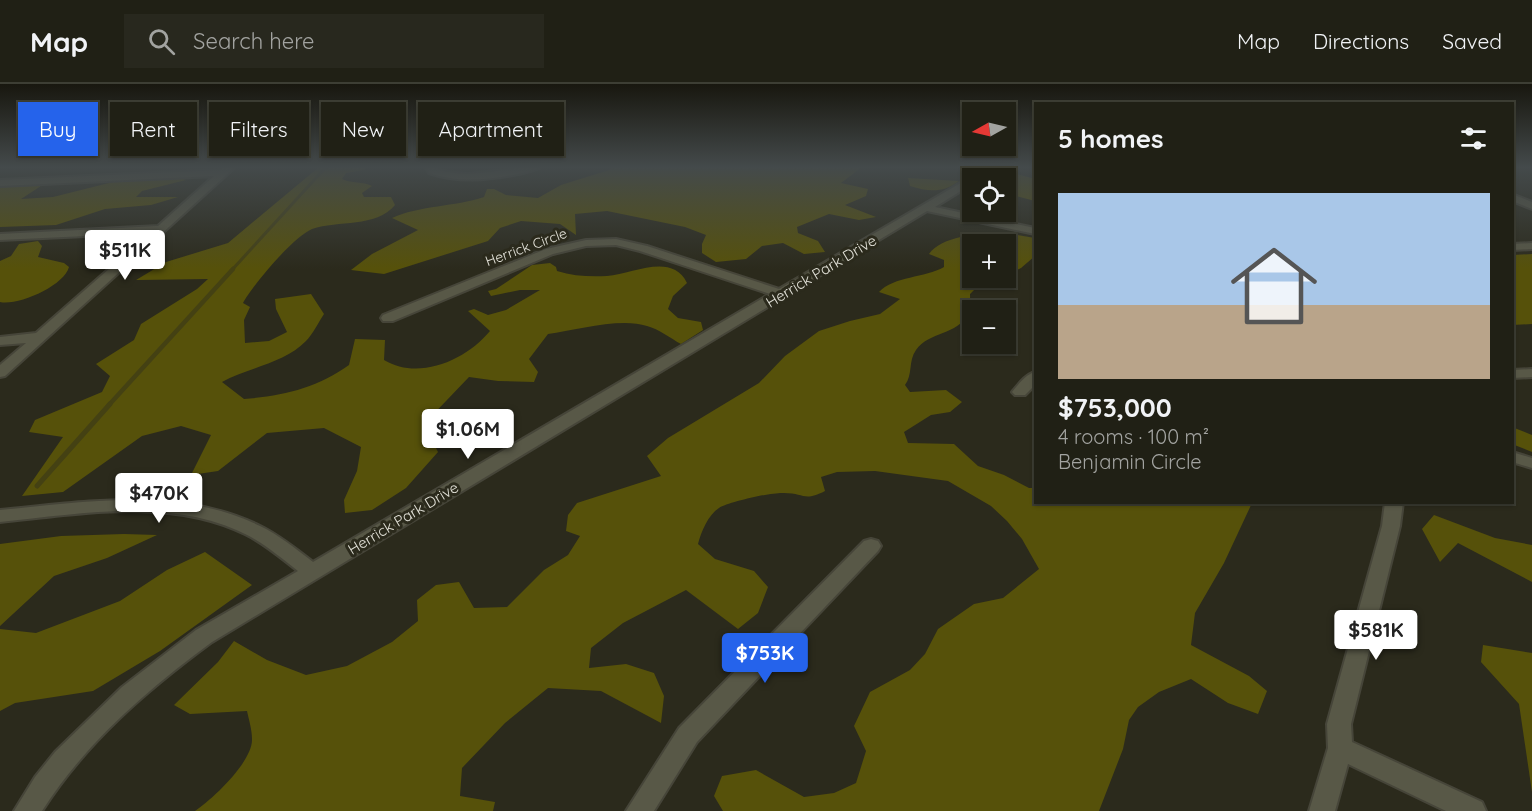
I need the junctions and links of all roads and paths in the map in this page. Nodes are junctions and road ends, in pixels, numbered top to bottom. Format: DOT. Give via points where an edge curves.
graph roads {
  1 [pos="192,201"];
  2 [pos="938,201"];
  3 [pos="927,208"];
  4 [pos="160,229"];
  5 [pos="1034,231"];
  6 [pos="0,237"];
  7 [pos="1532,246"];
  8 [pos="1514,247"];
  9 [pos="782,294"];
  10 [pos="388,318"];
  11 [pos="41,337"];
  12 [pos="0,341"];
  13 [pos="0,373"];
  14 [pos="1532,373"];
  15 [pos="1514,375"];
  16 [pos="1034,377"];
  17 [pos="1020,392"];
  18 [pos="1514,458"];
  19 [pos="1532,463"];
  20 [pos="1394,504"];
  21 [pos="0,516"];
  22 [pos="871,546"];
  23 [pos="312,571"];
  24 [pos="1340,748"];
  25 [pos="27,811"];
  26 [pos="639,811"];
  27 [pos="1322,811"];
  28 [pos="1473,811"];
  1 -- 4 [label="street"];
  2 -- 3 [label="street, Herrick Park Drive"];
  3 -- 5 [label="street"];
  3 -- 9 [label="street, Herrick Park Drive"];
  4 -- 6 [label="street"];
  4 -- 11 [label="street"];
  7 -- 8 [label="street"];
  9 -- 10 [label="street, Herrick Circle" via="643,248 616,242 586,243 549,251"];
  9 -- 23 [label="street, Herrick Park Drive"];
  11 -- 12 [label="street"];
  11 -- 13 [label="street"];
  14 -- 15 [label="street"];
  16 -- 17 [label="street"];
  18 -- 19 [label="street"];
  20 -- 24 [label="street" via="1339,724"];
  21 -- 23 [label="street" via="144,505 206,512 245,526"];
  22 -- 26 [label="street" via="688,735"];
  23 -- 25 [label="street, Herrick Park Drive" via="204,636 160,668 70,752"];
  24 -- 27 [label="street"];
  24 -- 28 [label="street"];
}
